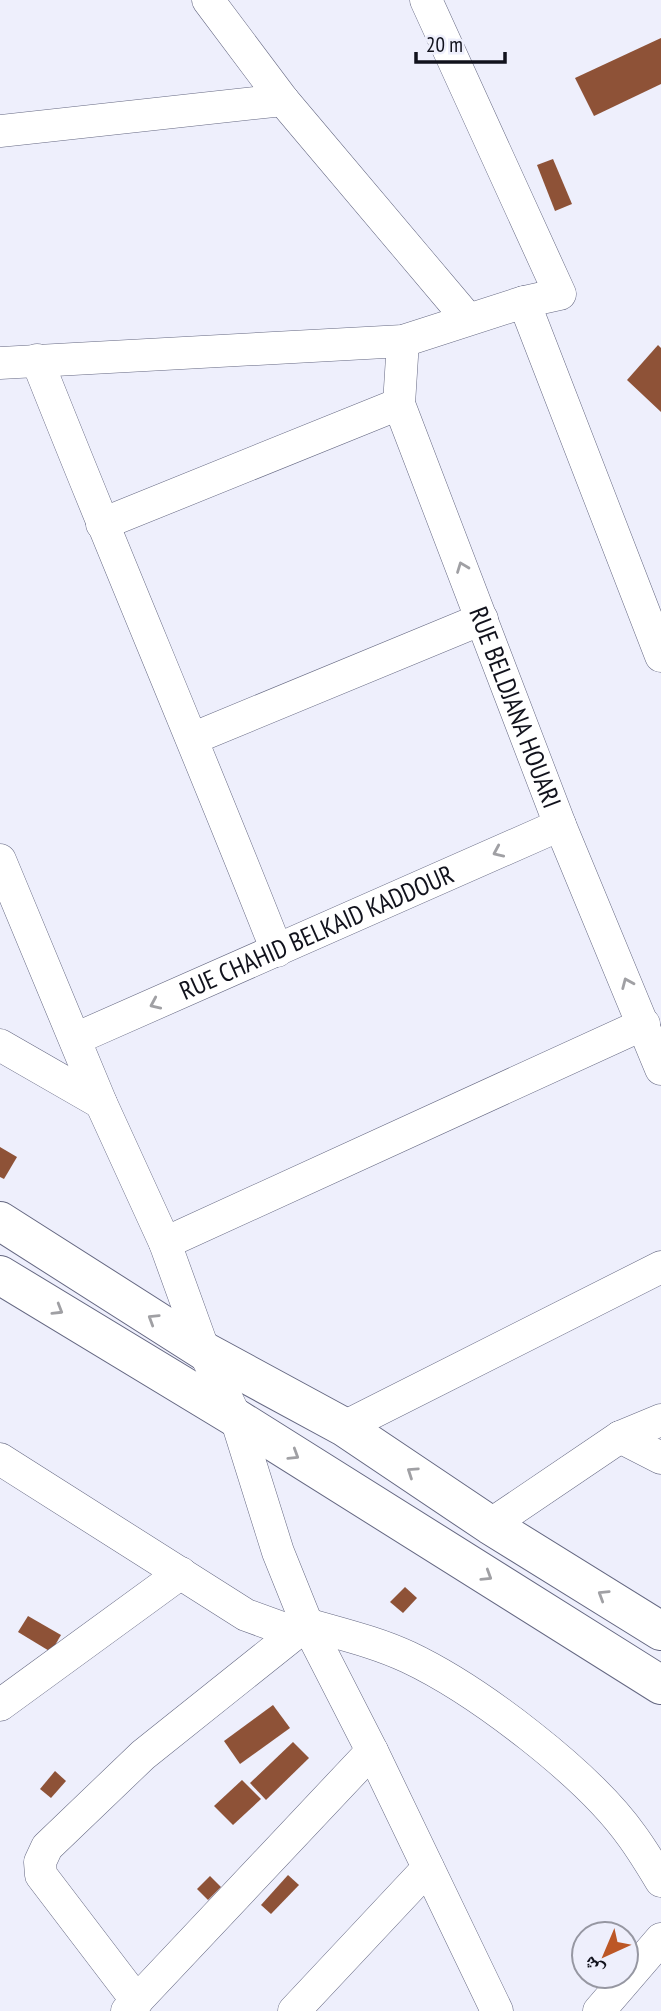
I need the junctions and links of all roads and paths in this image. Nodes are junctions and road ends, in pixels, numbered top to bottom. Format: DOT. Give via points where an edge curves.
graph roads {
  1 [pos="208,0"];
  2 [pos="426,0"];
  3 [pos="283,100"];
  4 [pos="0,131"];
  5 [pos="524,302"];
  6 [pos="467,318"];
  7 [pos="403,341"];
  8 [pos="37,360"];
  9 [pos="0,363"];
  10 [pos="399,404"];
  11 [pos="102,524"];
  12 [pos="482,619"];
  13 [pos="661,656"];
  14 [pos="194,738"];
  15 [pos="560,825"];
  16 [pos="0,860"];
  17 [pos="277,951"];
  18 [pos="644,1024"];
  19 [pos="75,1039"];
  20 [pos="0,1045"];
  21 [pos="661,1069"];
  22 [pos="101,1104"];
  23 [pos="0,1221"];
  24 [pos="166,1242"];
  25 [pos="661,1266"];
  26 [pos="0,1275"];
  27 [pos="204,1351"];
  28 [pos="236,1418"];
  29 [pos="661,1420"];
  30 [pos="344,1427"];
  31 [pos="620,1437"];
  32 [pos="661,1458"];
  33 [pos="0,1459"];
  34 [pos="490,1525"];
  35 [pos="181,1573"];
  36 [pos="302,1628"];
  37 [pos="661,1631"];
  38 [pos="661,1685"];
  39 [pos="0,1705"];
  40 [pos="372,1751"];
  41 [pos="428,1868"];
  42 [pos="661,1881"];
  43 [pos="661,1938"];
  44 [pos="132,2006"];
  45 [pos="294,2011"];
  46 [pos="496,2011"];
  47 [pos="599,2011"];
  1 -- 3 [label="street"];
  2 -- 5 [label="street" via="560,294"];
  3 -- 4 [label="street"];
  3 -- 6 [label="street"];
  5 -- 6 [label="street"];
  5 -- 13 [label="street"];
  6 -- 7 [label="street"];
  7 -- 8 [label="street"];
  7 -- 10 [label="street, RUE BELDJANA HOUARI"];
  8 -- 9 [label="street"];
  8 -- 11 [label="street"];
  10 -- 11 [label="street"];
  12 -- 10 [label="street, RUE BELDJANA HOUARI, one-way"];
  11 -- 14 [label="street"];
  12 -- 14 [label="street"];
  12 -- 15 [label="street, RUE BELDJANA HOUARI"];
  14 -- 17 [label="street"];
  15 -- 17 [label="street, RUE CHAHID BELKAID KADDOUR, one-way"];
  18 -- 15 [label="street, RUE BELDJANA HOUARI, one-way"];
  16 -- 19 [label="street"];
  17 -- 19 [label="street, RUE CHAHID BELKAID KADDOUR, one-way"];
  18 -- 21 [label="street, RUE BELDJANA HOUARI"];
  18 -- 24 [label="street"];
  19 -- 22 [label="street"];
  20 -- 22 [label="street"];
  22 -- 24 [label="street"];
  27 -- 23 [label="street, one-way"];
  24 -- 27 [label="street"];
  25 -- 30 [label="street"];
  26 -- 28 [label="street, one-way"];
  27 -- 28 [label="street"];
  27 -- 30 [label="street"];
  28 -- 36 [label="street"];
  28 -- 38 [label="street, one-way"];
  29 -- 31 [label="street"];
  34 -- 30 [label="street, one-way"];
  31 -- 32 [label="street"];
  31 -- 34 [label="street"];
  33 -- 35 [label="street"];
  37 -- 34 [label="street, one-way"];
  35 -- 36 [label="street" via="246,1615"];
  35 -- 39 [label="street"];
  36 -- 40 [label="street"];
  36 -- 42 [label="street" via="409,1657 495,1710 594,1794 631,1834"];
  36 -- 44 [label="street" via="143,1755 47,1847 40,1862 41,1875"];
  40 -- 41 [label="street"];
  40 -- 44 [label="street"];
  41 -- 45 [label="street"];
  41 -- 46 [label="street"];
  43 -- 47 [label="street"];
}
